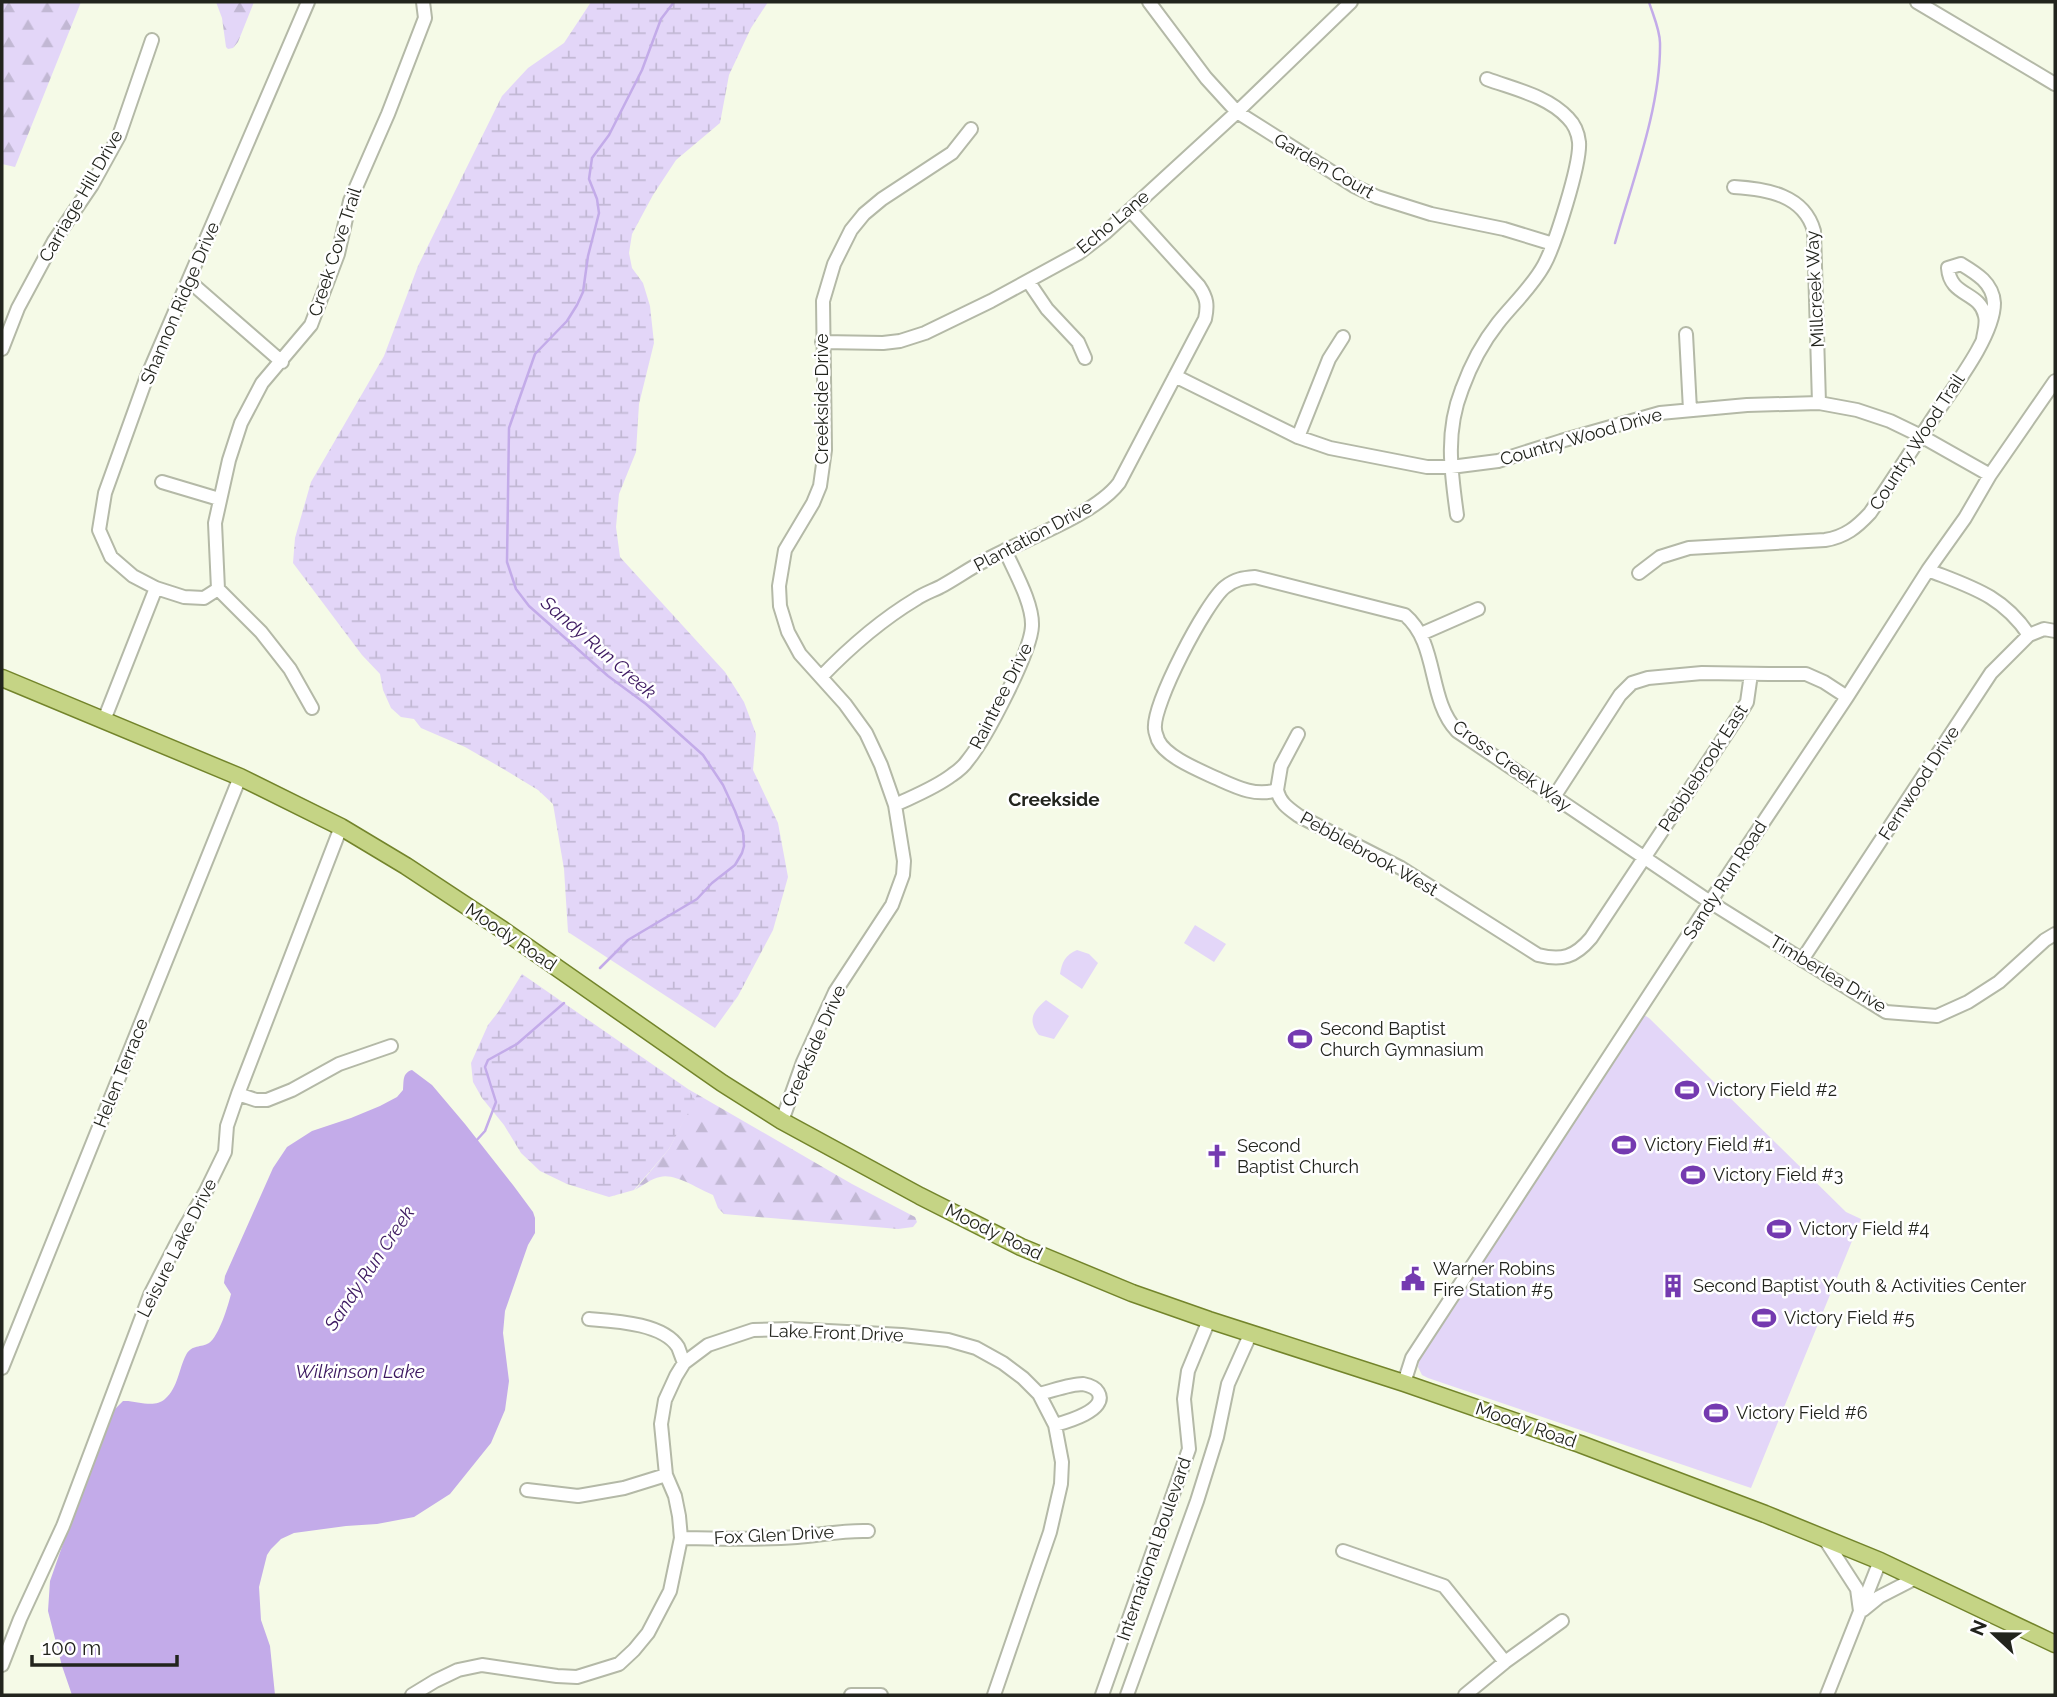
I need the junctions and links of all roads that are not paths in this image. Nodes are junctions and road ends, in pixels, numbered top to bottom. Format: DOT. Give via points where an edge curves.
graph roads {
  1 [pos="308,2"];
  2 [pos="423,2"];
  3 [pos="1149,2"];
  4 [pos="1351,2"];
  5 [pos="1917,2"];
  6 [pos="152,40"];
  7 [pos="1487,79"];
  8 [pos="2055,85"];
  9 [pos="1237,112"];
  10 [pos="971,129"];
  11 [pos="1734,187"];
  12 [pos="1130,210"];
  13 [pos="1553,244"];
  14 [pos="189,281"];
  15 [pos="1028,281"];
  16 [pos="1686,334"];
  17 [pos="1343,337"];
  18 [pos="1983,339"];
  19 [pos="822,342"];
  20 [pos="2,349"];
  21 [pos="1085,358"];
  22 [pos="282,362"];
  23 [pos="1175,376"];
  24 [pos="2055,381"];
  25 [pos="2049,402"];
  26 [pos="1819,403"];
  27 [pos="1690,410"];
  28 [pos="1921,436"];
  29 [pos="1298,437"];
  30 [pos="1451,467"];
  31 [pos="1990,475"];
  32 [pos="162,482"];
  33 [pos="219,499"];
  34 [pos="1457,515"];
  35 [pos="1005,550"];
  36 [pos="1928,570"];
  37 [pos="1639,573"];
  38 [pos="156,589"];
  39 [pos="218,589"];
  40 [pos="1478,609"];
  41 [pos="2055,631"];
  42 [pos="1421,634"];
  43 [pos="2029,635"];
  44 [pos="1751,674"];
  45 [pos="821,677"];
  46 [pos="2,678"];
  47 [pos="1847,697"];
  48 [pos="312,708"];
  49 [pos="104,720"];
  50 [pos="1298,734"];
  51 [pos="240,777"];
  52 [pos="1277,790"];
  53 [pos="1554,797"];
  54 [pos="895,805"];
  55 [pos="341,827"];
  56 [pos="1644,857"];
  57 [pos="1710,902"];
  58 [pos="2055,934"];
  59 [pos="1802,960"];
  60 [pos="391,1046"];
  61 [pos="238,1094"];
  62 [pos="782,1121"];
  63 [pos="589,1319"];
  64 [pos="1209,1320"];
  65 [pos="1250,1335"];
  66 [pos="684,1363"];
  67 [pos="2,1368"];
  68 [pos="1404,1383"];
  69 [pos="1039,1394"];
  70 [pos="1055,1425"];
  71 [pos="666,1475"];
  72 [pos="527,1490"];
  73 [pos="868,1531"];
  74 [pos="1824,1537"];
  75 [pos="681,1538"];
  76 [pos="1343,1551"];
  77 [pos="1880,1561"];
  78 [pos="1916,1578"];
  79 [pos="1860,1612"];
  80 [pos="1562,1621"];
  81 [pos="2055,1644"];
  82 [pos="1505,1661"];
  83 [pos="2,1665"];
  84 [pos="412,1695"];
  85 [pos="851,1695"];
  86 [pos="881,1695"];
  87 [pos="994,1695"];
  88 [pos="1102,1695"];
  89 [pos="1127,1695"];
  90 [pos="1465,1695"];
  91 [pos="1827,1695"];
  1 -- 14 [label="street, Shannon Ridge Drive"];
  2 -- 22 [label="street, Creek Cove Trail" via="425,18 350,201 338,254 311,325"];
  3 -- 9 [label="street, Garden Court"];
  4 -- 9 [label="street, Echo Lane"];
  5 -- 8 [label="street"];
  6 -- 20 [label="street, Carriage Hill Drive" via="119,136 54,241"];
  7 -- 13 [label="street" via="1555,106 1573,124 1578,160"];
  9 -- 12 [label="street, Echo Lane"];
  9 -- 13 [label="street, Garden Court" via="1377,197"];
  10 -- 19 [label="street, Creekside Drive" via="952,153 882,199 852,230 834,264 823,301"];
  11 -- 26 [label="street, Millcreek Way" via="1758,188 1790,200 1812,223"];
  12 -- 15 [label="street, Echo Lane" via="1079,253"];
  12 -- 23 [label="street, Plantation Drive" via="1206,297 1205,319"];
  13 -- 30 [label="street" via="1533,282 1496,325 1462,388 1452,421"];
  14 -- 22 [label="street"];
  14 -- 38 [label="street, Shannon Ridge Drive" via="146,379 105,493 99,530 111,557"];
  15 -- 19 [label="street, Echo Lane" via="900,341"];
  15 -- 21 [label="street" via="1078,342"];
  16 -- 27 [label="street"];
  17 -- 29 [label="street" via="1329,359"];
  18 -- 18 [label="street, Country Wood Trail" via="1992,318 1990,288 1961,264 1948,268 1956,288 1980,305 1986,318"];
  18 -- 28 [label="street, Country Wood Trail"];
  19 -- 45 [label="street, Creekside Drive" via="825,450 820,486 785,550 779,586 788,632"];
  22 -- 33 [label="street, Creek Cove Trail" via="262,383 241,423"];
  23 -- 29 [label="street, Country Wood Drive"];
  23 -- 35 [label="street, Plantation Drive" via="1112,492"];
  24 -- 25 [label="street, Sandy Run Road"];
  25 -- 31 [label="street, Sandy Run Road"];
  26 -- 27 [label="street, Country Wood Drive"];
  26 -- 28 [label="street, Country Wood Drive" via="1857,410"];
  27 -- 30 [label="street, Country Wood Drive" via="1640,418 1499,461"];
  28 -- 31 [label="street, Country Wood Drive"];
  28 -- 37 [label="street, Country Wood Trail" via="1870,513 1839,538 1689,548 1660,557"];
  29 -- 30 [label="street, Country Wood Drive" via="1385,460"];
  30 -- 34 [label="street"];
  31 -- 36 [label="street, Sandy Run Road"];
  32 -- 33 [label="street"];
  33 -- 39 [label="street, Creek Cove Trail" via="215,523"];
  35 -- 45 [label="street, Plantation Drive" via="902,607"];
  35 -- 54 [label="street, Raintree Drive" via="1032,615 1025,655 968,760 936,786"];
  36 -- 43 [label="street" via="1986,593 2006,607"];
  36 -- 47 [label="street, Sandy Run Road"];
  38 -- 39 [label="street, Shannon Ridge Drive" via="204,598"];
  38 -- 49 [label="street"];
  39 -- 48 [label="street" via="261,632"];
  40 -- 42 [label="street"];
  41 -- 43 [label="street" via="2044,629"];
  42 -- 52 [label="street" via="1412,621 1395,611 1255,577 1236,579 1215,596 1161,699 1155,728 1159,741 1194,767 1240,789"];
  42 -- 53 [label="street, Cross Creek Way" via="1448,722"];
  43 -- 59 [label="street, Fernwood Drive" via="1991,673"];
  44 -- 47 [label="street" via="1806,674"];
  44 -- 53 [label="street" via="1702,673 1632,684 1620,695"];
  44 -- 56 [label="street, Pebblebrook East" via="1747,702"];
  45 -- 54 [label="street, Creekside Drive" via="866,733"];
  46 -- 49 [label="main road, Moody Road"];
  47 -- 57 [label="street, Sandy Run Road"];
  49 -- 51 [label="main road, Moody Road"];
  50 -- 52 [label="street" via="1281,766"];
  51 -- 55 [label="main road, Moody Road"];
  51 -- 67 [label="street, Helen Terrace"];
  52 -- 56 [label="street, Pebblebrook West" via="1285,806 1299,816 1401,868 1525,948 1552,958 1574,954 1583,947"];
  53 -- 56 [label="street, Cross Creek Way"];
  54 -- 62 [label="street, Creekside Drive" via="904,861 892,905 835,992"];
  55 -- 61 [label="street, Leisure Lake Drive"];
  55 -- 62 [label="main road, Moody Road" via="474,911"];
  56 -- 57 [label="street, Cross Creek Way"];
  57 -- 59 [label="street, Timberlea Drive"];
  57 -- 68 [label="street, Sandy Run Road" via="1412,1358"];
  58 -- 59 [label="street, Timberlea Drive" via="1999,982 1937,1016 1886,1012"];
  60 -- 61 [label="street" via="339,1064 267,1100"];
  61 -- 83 [label="street, Leisure Lake Drive" via="227,1126 225,1152 150,1295 63,1525"];
  62 -- 64 [label="main road, Moody Road" via="1021,1247"];
  63 -- 66 [label="street" via="649,1327 677,1346"];
  64 -- 65 [label="main road, Moody Road"];
  64 -- 88 [label="street, International Boulevard" via="1188,1371 1184,1399 1189,1449"];
  65 -- 68 [label="main road, Moody Road"];
  65 -- 89 [label="street, International Boulevard" via="1228,1384 1197,1501"];
  66 -- 69 [label="street, Lake Front Drive" via="708,1345 753,1330 902,1335 976,1348 1003,1363"];
  66 -- 71 [label="street, Lake Front Drive" via="665,1400 661,1424"];
  68 -- 74 [label="main road, Moody Road" via="1655,1471"];
  69 -- 70 [label="street, Lake Front Drive"];
  69 -- 70 [label="street" via="1082,1384 1099,1393 1096,1407"];
  70 -- 87 [label="street, Lake Front Drive" via="1061,1484 1050,1532"];
  71 -- 72 [label="street" via="578,1496"];
  71 -- 75 [label="street, Lake Front Drive" via="675,1496"];
  73 -- 75 [label="street, Fox Glen Drive"];
  74 -- 77 [label="main road, Moody Road"];
  74 -- 79 [label="street" via="1857,1589"];
  75 -- 84 [label="street, Lake Front Drive" via="670,1591 648,1633 619,1664 578,1677 482,1665 458,1670"];
  76 -- 82 [label="street" via="1444,1586"];
  77 -- 78 [label="main road, Moody Road"];
  77 -- 79 [label="street"];
  78 -- 79 [label="street"];
  78 -- 81 [label="main road, Moody Road"];
  79 -- 91 [label="street"];
  80 -- 82 [label="street"];
  82 -- 90 [label="street"];
  85 -- 86 [label="street"];
}
